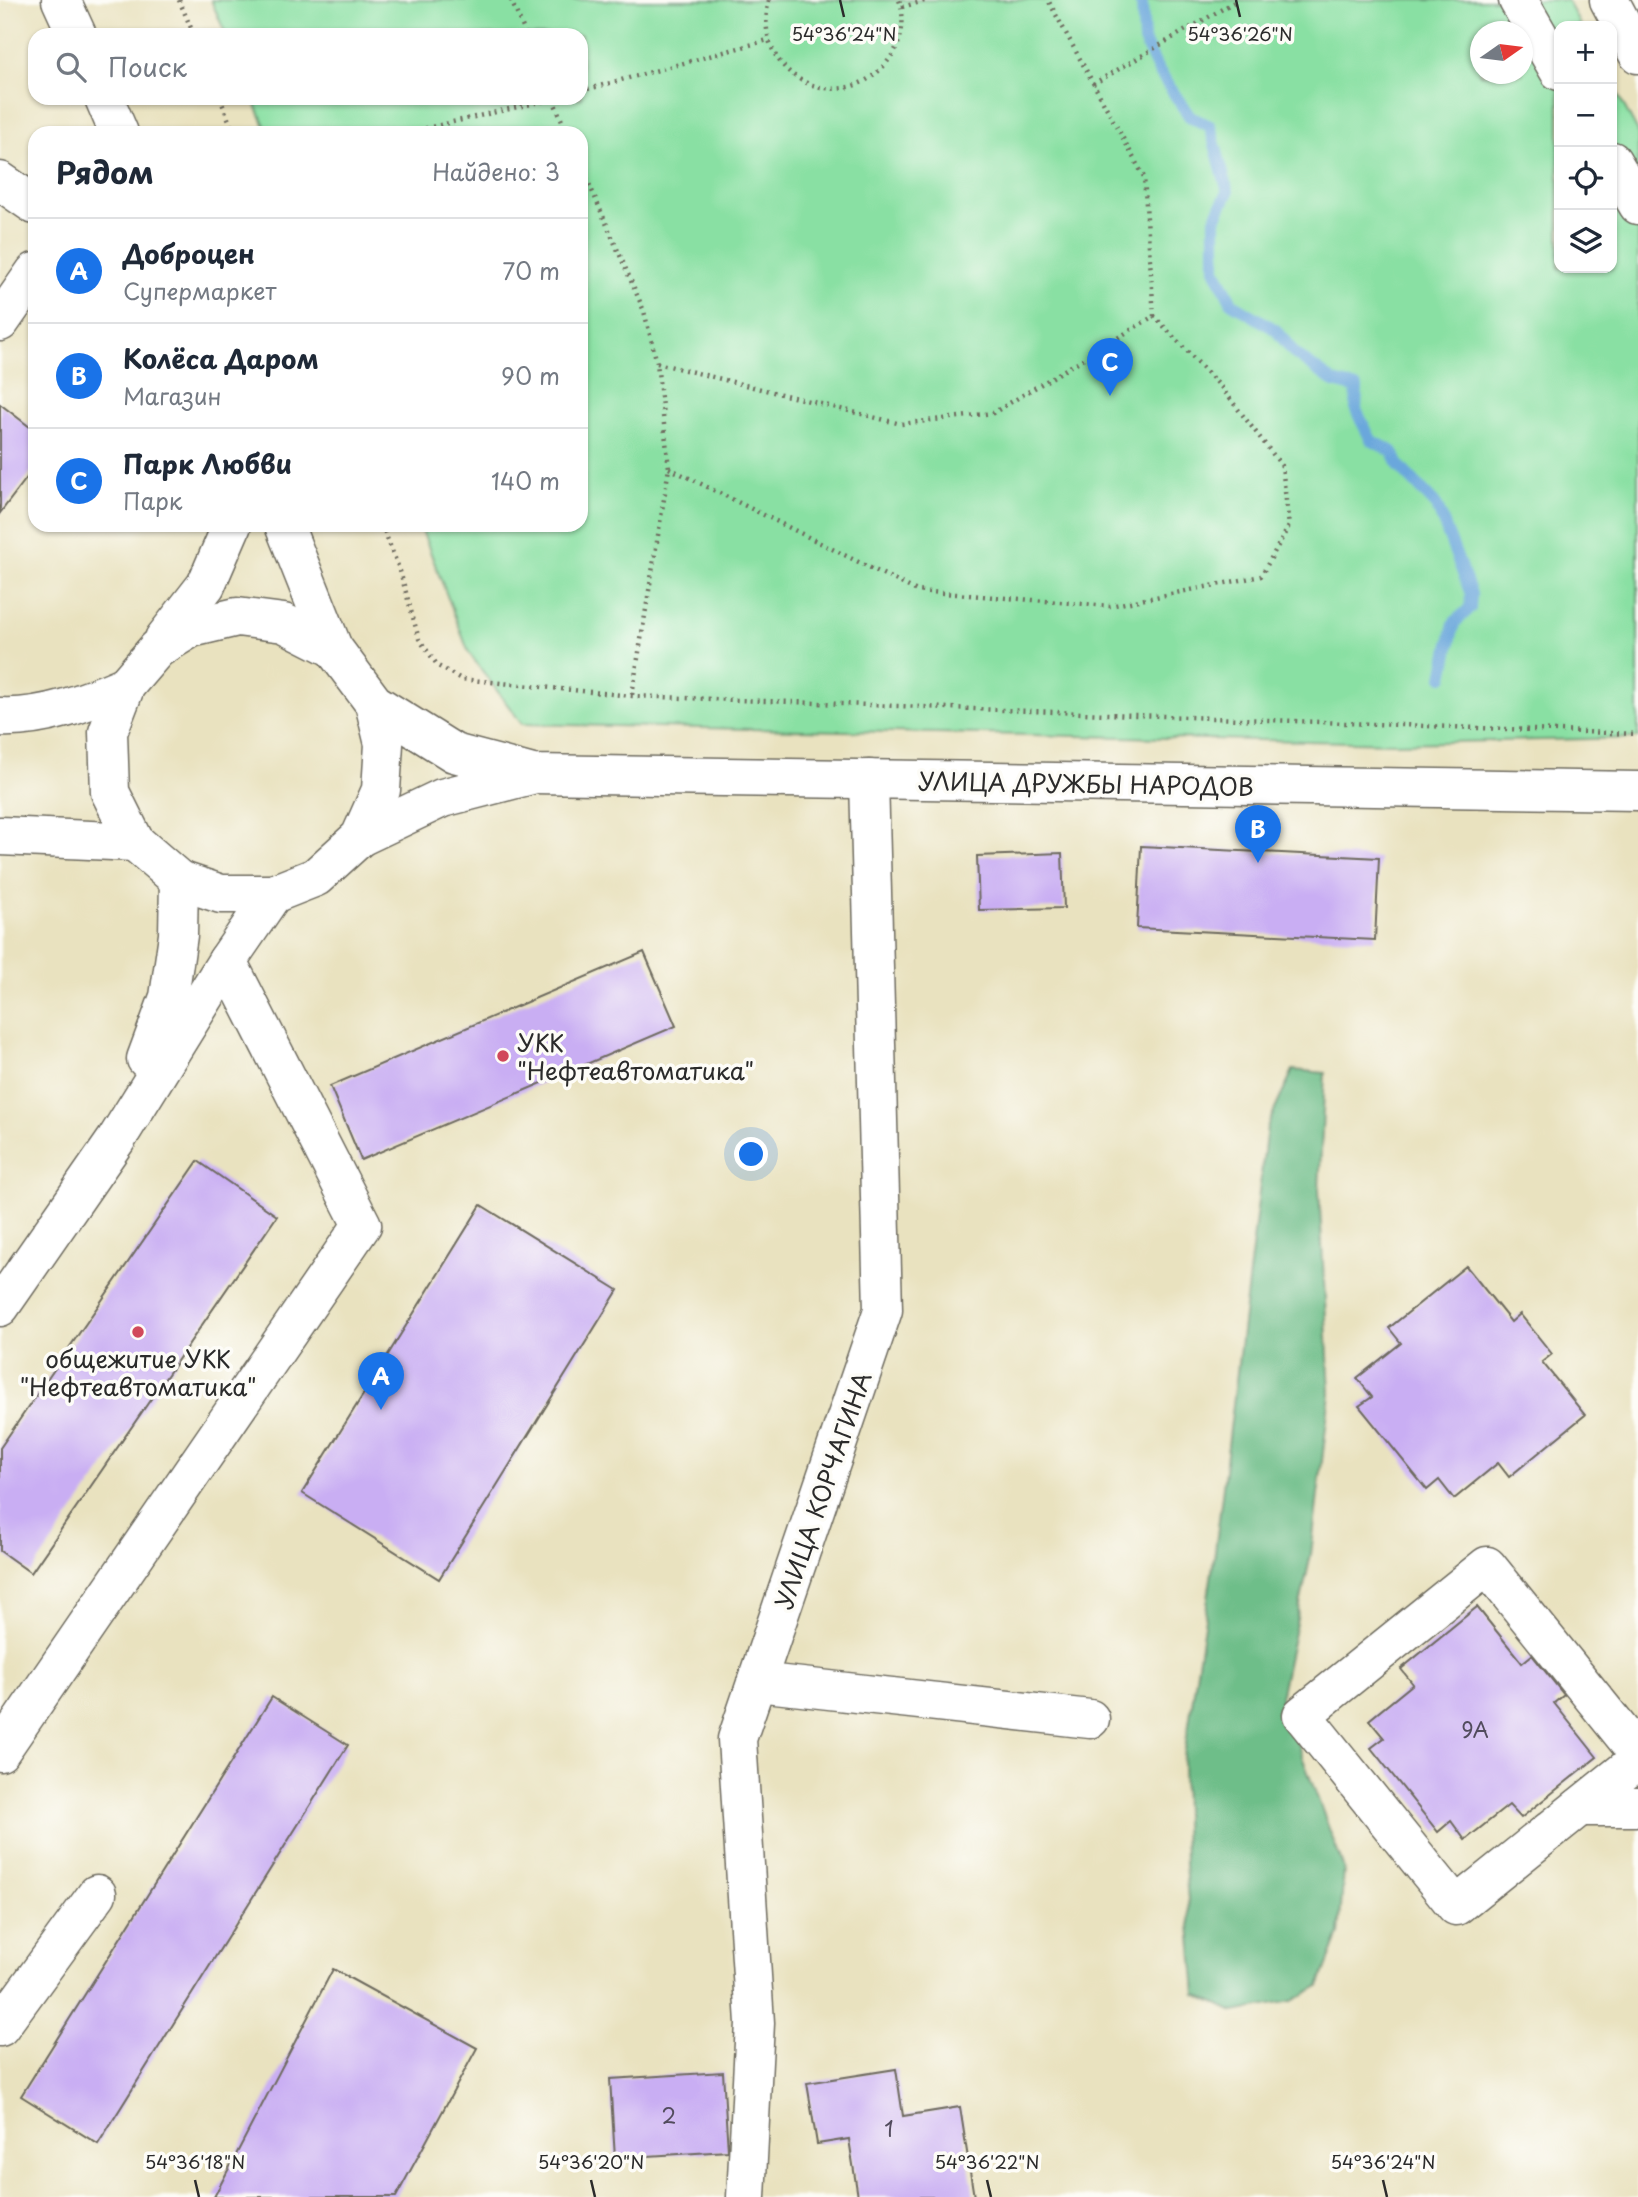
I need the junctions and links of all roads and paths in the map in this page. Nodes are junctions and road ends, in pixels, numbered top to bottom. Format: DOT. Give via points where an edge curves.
graph roads {
  1 [pos="61,0"];
  2 [pos="179,0"];
  3 [pos="511,0"];
  4 [pos="769,0"];
  5 [pos="899,0"];
  6 [pos="928,0"];
  7 [pos="1048,0"];
  8 [pos="1238,0"];
  9 [pos="1518,0"];
  10 [pos="1609,0"];
  11 [pos="901,7"];
  12 [pos="73,28"];
  13 [pos="191,28"];
  14 [pos="523,28"];
  15 [pos="768,40"];
  16 [pos="1638,54"];
  17 [pos="1554,62"];
  18 [pos="1093,84"];
  19 [pos="588,89"];
  20 [pos="107,105"];
  21 [pos="223,105"];
  22 [pos="524,105"];
  23 [pos="557,105"];
  24 [pos="116,126"];
  25 [pos="230,126"];
  26 [pos="435,126"];
  27 [pos="565,126"];
  28 [pos="1617,169"];
  29 [pos="0,181"];
  30 [pos="588,181"];
  31 [pos="28,200"];
  32 [pos="1638,205"];
  33 [pos="28,282"];
  34 [pos="1154,316"];
  35 [pos="0,322"];
  36 [pos="657,363"];
  37 [pos="669,468"];
  38 [pos="230,532"];
  39 [pos="287,532"];
  40 [pos="385,532"];
  41 [pos="333,648"];
  42 [pos="157,649"];
  43 [pos="126,685"];
  44 [pos="632,695"];
  45 [pos="374,704"];
  46 [pos="0,717"];
  47 [pos="1638,734"];
  48 [pos="533,774"];
  49 [pos="869,779"];
  50 [pos="1638,791"];
  51 [pos="0,836"];
  52 [pos="360,837"];
  53 [pos="135,842"];
  54 [pos="179,880"];
  55 [pos="273,894"];
  56 [pos="227,961"];
  57 [pos="116,1140"];
  58 [pos="0,1307"];
  59 [pos="757,1682"];
  60 [pos="1090,1719"];
  61 [pos="0,1752"];
  62 [pos="1638,1753"];
  63 [pos="1638,1760"];
  64 [pos="1580,1807"];
  65 [pos="1638,1807"];
  66 [pos="97,1894"];
  67 [pos="0,2026"];
  68 [pos="746,2197"];
  1 -- 12 [label="main road"];
  2 -- 13 [label="path"];
  3 -- 14 [label="path"];
  4 -- 15 [label="path" via="765,17"];
  5 -- 11 [label="path"];
  6 -- 11 [label="path"];
  7 -- 18 [label="path"];
  8 -- 18 [label="path"];
  9 -- 17 [label="main road"];
  10 -- 16 [label="main road"];
  11 -- 15 [label="path" via="898,45 886,66 867,81 845,89 821,89 798,80 779,62"];
  15 -- 19 [label="path"];
  18 -- 34 [label="path" via="1144,177"];
  20 -- 24 [label="main road"];
  21 -- 25 [label="path"];
  22 -- 26 [label="path"];
  23 -- 27 [label="path"];
  28 -- 32 [label="main road"];
  29 -- 31 [label="main road"];
  30 -- 36 [label="path" via="644,312"];
  33 -- 35 [label="main road"];
  34 -- 36 [label="path" via="993,413 901,424"];
  34 -- 37 [label="path" via="1221,387 1282,466 1289,526 1261,576 1110,606 917,591"];
  36 -- 37 [label="path"];
  37 -- 44 [label="path"];
  38 -- 42 [label="main road" via="206,585"];
  39 -- 41 [label="main road"];
  40 -- 44 [label="path" via="419,639 438,666 461,679"];
  41 -- 42 [label="main road" via="284,623 237,617 191,628"];
  41 -- 45 [label="main road"];
  42 -- 43 [label="main road"];
  43 -- 46 [label="main road" via="78,706"];
  43 -- 53 [label="main road" via="108,732 110,792"];
  44 -- 47 [label="path"];
  45 -- 48 [label="main road" via="454,753"];
  45 -- 52 [label="main road" via="384,744 381,790"];
  48 -- 49 [label="main road, УЛИЦА ДРУЖБЫ НАРОДОВ"];
  48 -- 52 [label="main road" via="442,798"];
  49 -- 50 [label="main road, УЛИЦА ДРУЖБЫ НАРОДОВ"];
  49 -- 59 [label="main road, УЛИЦА КОРЧАГИНА" via="883,1310"];
  51 -- 53 [label="main road"];
  52 -- 55 [label="main road" via="316,877"];
  53 -- 54 [label="main road"];
  54 -- 55 [label="main road" via="221,894"];
  54 -- 57 [label="main road" via="178,935 169,997"];
  55 -- 56 [label="main road"];
  56 -- 57 [label="main road"];
  56 -- 61 [label="main road" via="362,1225"];
  57 -- 58 [label="main road"];
  59 -- 60 [label="main road"];
  59 -- 68 [label="main road, УЛИЦА КОРЧАГИНА" via="737,1739 755,2024"];
  62 -- 64 [label="main road" via="1488,1566 1302,1715 1455,1906"];
  63 -- 64 [label="main road"];
  64 -- 65 [label="main road"];
  66 -- 67 [label="main road"];
}
